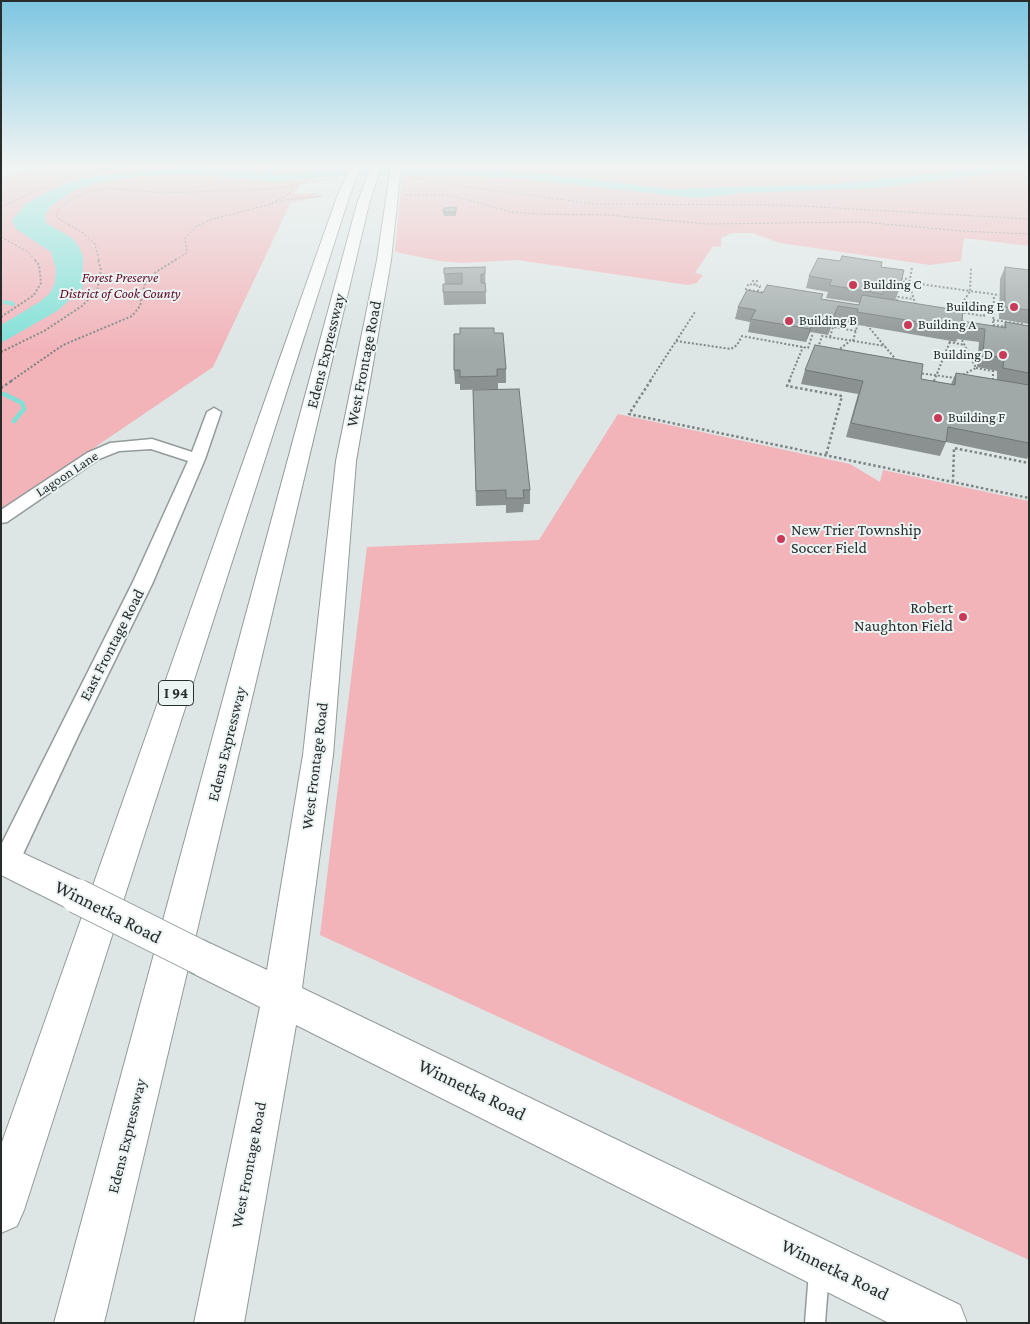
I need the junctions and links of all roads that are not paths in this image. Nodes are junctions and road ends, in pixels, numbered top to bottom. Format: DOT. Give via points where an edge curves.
graph roads {
  1 [pos="337,228"];
  2 [pos="342,228"];
  3 [pos="390,228"];
  4 [pos="214,412"];
  5 [pos="197,458"];
  6 [pos="1,518"];
  7 [pos="3,864"];
  8 [pos="282,996"];
  9 [pos="1,1210"];
  10 [pos="820,1262"];
  11 [pos="78,1323"];
  12 [pos="219,1323"];
  13 [pos="815,1323"];
  14 [pos="942,1323"];
  1 -- 9 [label="main road, Edens Expressway / I 94"];
  2 -- 11 [label="main road, Edens Expressway"];
  3 -- 8 [label="main road, West Frontage Road" via="346,461 318,754"];
  4 -- 5 [label="street, East Frontage Road"];
  5 -- 6 [label="street, Lagoon Lane" via="152,444 116,446 93,456"];
  5 -- 7 [label="street, East Frontage Road" via="143,582"];
  7 -- 8 [label="main road, Winnetka Road, bridge" via="77,896"];
  8 -- 10 [label="main road, Winnetka Road"];
  8 -- 12 [label="main road, West Frontage Road"];
  10 -- 13 [label="lane"];
  10 -- 14 [label="main road, Winnetka Road"];
}
